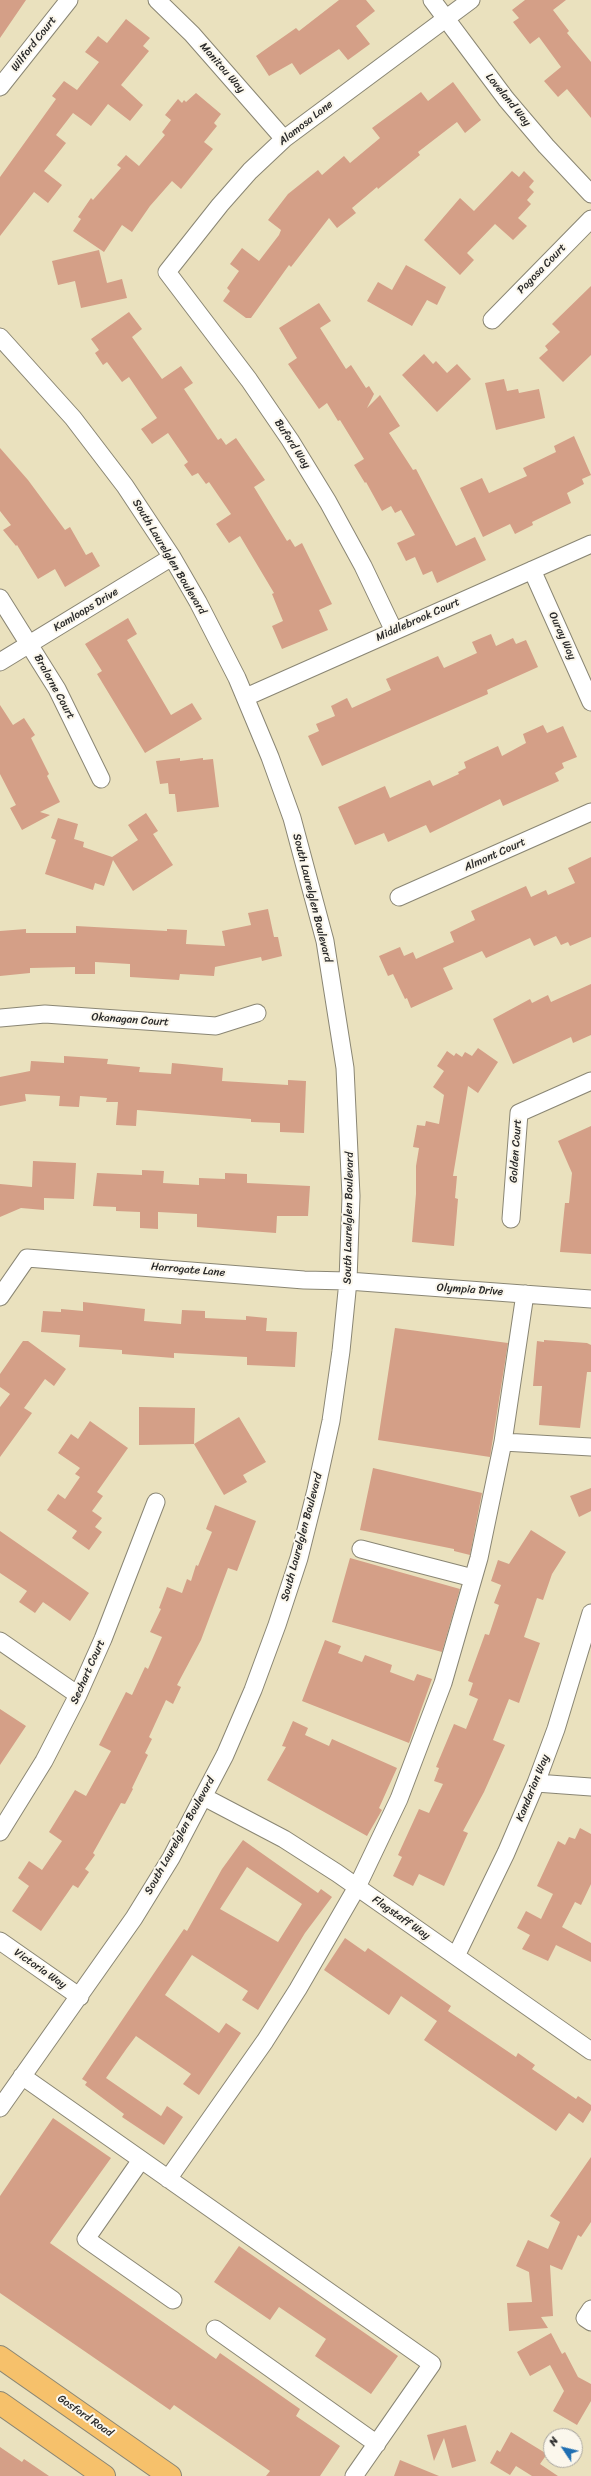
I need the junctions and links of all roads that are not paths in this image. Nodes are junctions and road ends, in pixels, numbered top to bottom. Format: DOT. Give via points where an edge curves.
graph roads {
  1 [pos="69,0"];
  2 [pos="157,0"];
  3 [pos="432,0"];
  4 [pos="471,0"];
  5 [pos="446,19"];
  6 [pos="0,87"];
  7 [pos="284,139"];
  8 [pos="591,194"];
  9 [pos="591,219"];
  10 [pos="167,272"];
  11 [pos="492,320"];
  12 [pos="0,337"];
  13 [pos="591,544"];
  14 [pos="172,557"];
  15 [pos="532,570"];
  16 [pos="0,598"];
  17 [pos="394,631"];
  18 [pos="30,644"];
  19 [pos="0,662"];
  20 [pos="246,697"];
  21 [pos="591,702"];
  22 [pos="101,779"];
  23 [pos="591,812"];
  24 [pos="399,897"];
  25 [pos="257,1013"];
  26 [pos="0,1018"];
  27 [pos="591,1081"];
  28 [pos="511,1219"];
  29 [pos="348,1281"];
  30 [pos="525,1294"];
  31 [pos="0,1297"];
  32 [pos="591,1298"];
  33 [pos="503,1442"];
  34 [pos="591,1447"];
  35 [pos="156,1502"];
  36 [pos="361,1550"];
  37 [pos="473,1578"];
  38 [pos="591,1613"];
  39 [pos="0,1641"];
  40 [pos="78,1695"];
  41 [pos="536,1783"];
  42 [pos="591,1787"];
  43 [pos="204,1797"];
  44 [pos="0,1832"];
  45 [pos="357,1887"];
  46 [pos="0,1941"];
  47 [pos="456,1956"];
  48 [pos="80,1997"];
  49 [pos="591,2051"];
  50 [pos="22,2076"];
  51 [pos="1,2105"];
  52 [pos="141,2160"];
  53 [pos="168,2179"];
  54 [pos="173,2300"];
  55 [pos="215,2330"];
  56 [pos="0,2357"];
  57 [pos="0,2403"];
  58 [pos="377,2444"];
  59 [pos="104,2476"];
  60 [pos="170,2476"];
  61 [pos="354,2476"];
  1 -- 6 [label="street, Wilford Court"];
  2 -- 7 [label="street, Manitou Way" via="192,34"];
  3 -- 5 [label="street, Loveland Way"];
  4 -- 5 [label="street, Alamosa Lane"];
  5 -- 7 [label="street, Alamosa Lane"];
  5 -- 8 [label="street, Loveland Way" via="506,99"];
  7 -- 10 [label="street, Alamosa Lane" via="250,171 220,205"];
  9 -- 11 [label="street, Pagosa Court"];
  10 -- 17 [label="street, Buford Way" via="249,380 290,440 363,566"];
  12 -- 14 [label="street, South Laurelglen Boulevard" via="78,424 125,486"];
  13 -- 15 [label="street, Middlebrook Court"];
  14 -- 18 [label="street, Kamloops Drive"];
  14 -- 20 [label="street, South Laurelglen Boulevard"];
  15 -- 17 [label="street, Middlebrook Court"];
  15 -- 21 [label="street, Ouray Way"];
  16 -- 18 [label="street, Bralorne Court"];
  17 -- 20 [label="street, Middlebrook Court"];
  18 -- 19 [label="street, Kamloops Drive"];
  18 -- 22 [label="street, Bralorne Court" via="56,689"];
  20 -- 29 [label="street, South Laurelglen Boulevard" via="292,818 322,930 336,1004 345,1068 349,1132 351,1196"];
  23 -- 24 [label="street, Almont Court"];
  25 -- 26 [label="street, Okanagan Court" via="216,1026 45,1014"];
  27 -- 28 [label="street, Golden Court" via="519,1113"];
  29 -- 30 [label="street, Olympia Drive"];
  29 -- 31 [label="street, Harrogate Lane" via="304,1280 27,1258"];
  29 -- 43 [label="street, South Laurelglen Boulevard" via="331,1421 299,1558 253,1690"];
  30 -- 32 [label="street, Olympia Drive"];
  30 -- 33 [label="street"];
  33 -- 34 [label="street"];
  33 -- 37 [label="street"];
  35 -- 40 [label="street, Sechart Court" via="103,1639"];
  36 -- 37 [label="street"];
  37 -- 45 [label="street" via="443,1683 399,1799"];
  38 -- 41 [label="street, Kandarian Way" via="556,1729"];
  39 -- 40 [label="street"];
  40 -- 44 [label="street, Sechart Court" via="44,1761"];
  41 -- 42 [label="street"];
  41 -- 47 [label="street, Kandarian Way" via="506,1853"];
  43 -- 45 [label="street, Flagstaff Way" via="284,1839"];
  43 -- 48 [label="street, South Laurelglen Boulevard" via="134,1918"];
  45 -- 47 [label="street, Flagstaff Way"];
  45 -- 53 [label="street" via="269,2035"];
  46 -- 48 [label="street, Victoria Way"];
  47 -- 49 [label="street, Flagstaff Way"];
  48 -- 50 [label="street, South Laurelglen Boulevard"];
  50 -- 51 [label="street, South Laurelglen Boulevard"];
  50 -- 52 [label="street"];
  52 -- 53 [label="street"];
  52 -- 54 [label="street" via="86,2239"];
  53 -- 58 [label="street" via="432,2364"];
  55 -- 58 [label="street"];
  56 -- 60 [label="main road, Gosford Road"];
  57 -- 59 [label="main road"];
  58 -- 61 [label="street"];
}
